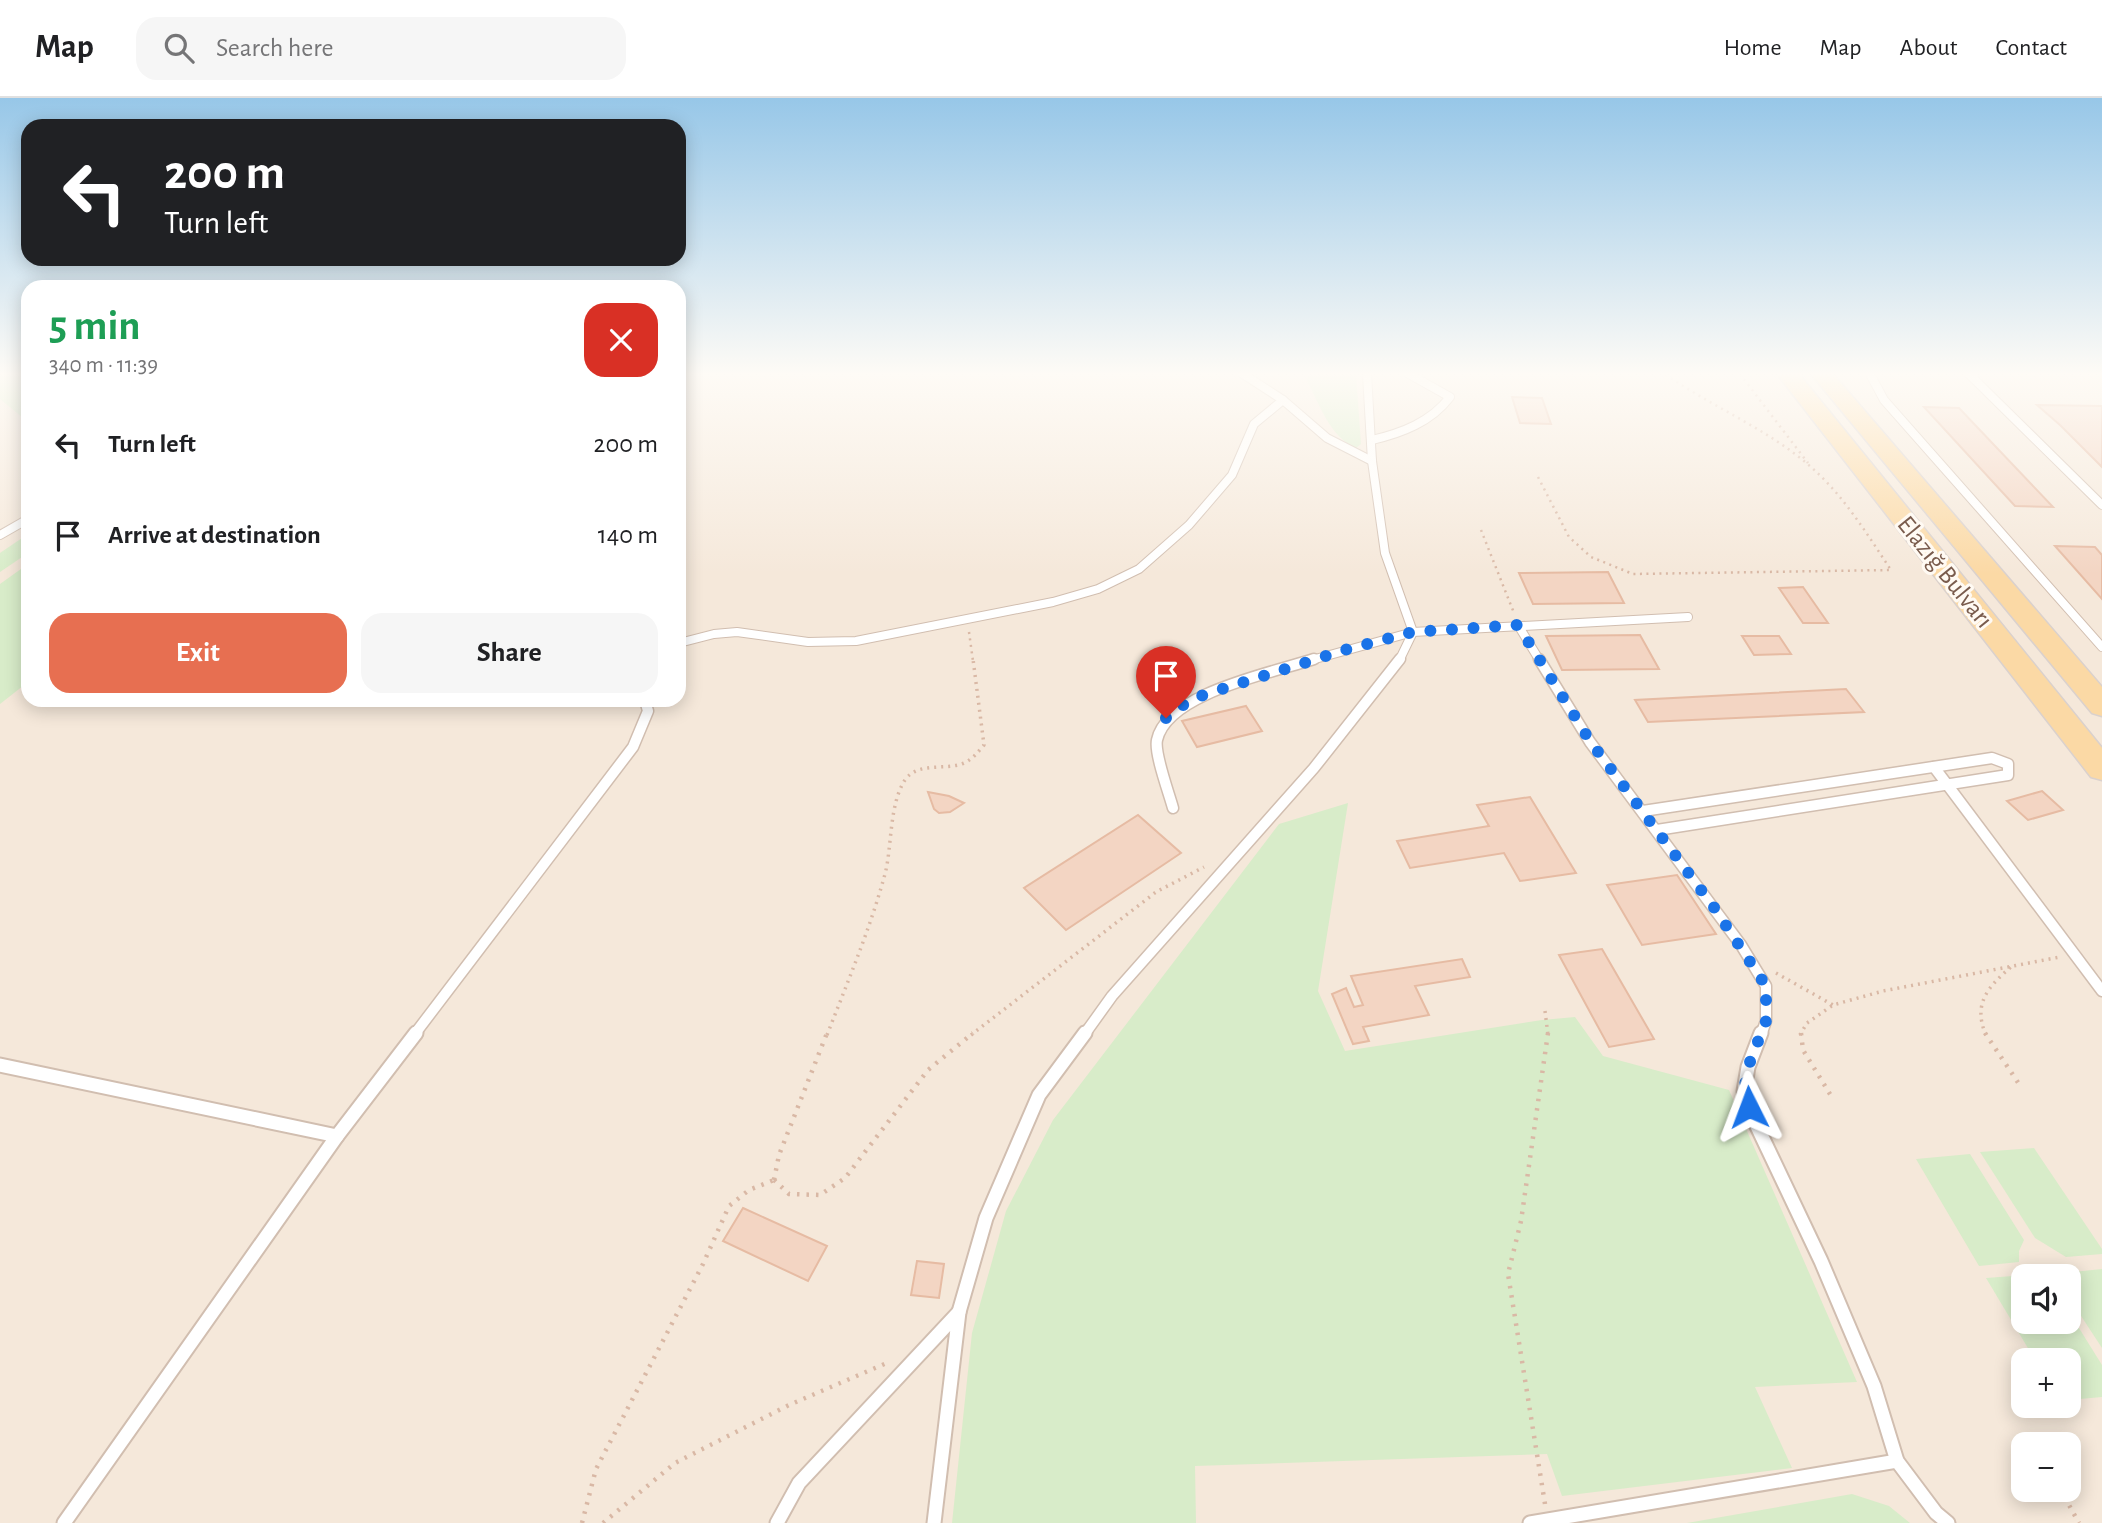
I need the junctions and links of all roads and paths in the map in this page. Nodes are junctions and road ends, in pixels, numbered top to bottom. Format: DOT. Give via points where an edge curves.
graph roads {
  1 [pos="1248,440"];
  2 [pos="1332,440"];
  3 [pos="1372,440"];
  4 [pos="1774,440"];
  5 [pos="1791,440"];
  6 [pos="1840,440"];
  7 [pos="1877,440"];
  8 [pos="1920,440"];
  9 [pos="2037,440"];
  10 [pos="1372,461"];
  11 [pos="1811,467"];
  12 [pos="1538,477"];
  13 [pos="2102,505"];
  14 [pos="21,523"];
  15 [pos="1481,530"];
  16 [pos="0,535"];
  17 [pos="1688,617"];
  18 [pos="967,619"];
  19 [pos="1518,625"];
  20 [pos="1413,632"];
  21 [pos="686,641"];
  22 [pos="2102,647"];
  23 [pos="2102,706"];
  24 [pos="647,707"];
  25 [pos="1934,767"];
  26 [pos="2102,769"];
  27 [pos="1948,786"];
  28 [pos="1173,808"];
  29 [pos="1643,811"];
  30 [pos="1657,830"];
  31 [pos="1240,849"];
  32 [pos="2076,955"];
  33 [pos="1749,958"];
  34 [pos="2013,965"];
  35 [pos="2102,991"];
  36 [pos="1833,1005"];
  37 [pos="1545,1010"];
  38 [pos="0,1065"];
  39 [pos="2021,1087"];
  40 [pos="1832,1099"];
  41 [pos="337,1136"];
  42 [pos="774,1180"];
  43 [pos="960,1312"];
  44 [pos="923,1347"];
  45 [pos="1897,1461"];
  46 [pos="2067,1502"];
  47 [pos="1548,1520"];
  48 [pos="64,1523"];
  49 [pos="582,1523"];
  50 [pos="603,1523"];
  51 [pos="777,1523"];
  52 [pos="934,1523"];
  53 [pos="1530,1523"];
  54 [pos="1948,1523"];
  55 [pos="2079,1523"];
  1 -- 18 [label="lane" via="1231,478 1139,569 1097,589"];
  2 -- 10 [label="lane"];
  3 -- 10 [label="lane"];
  4 -- 11 [label="path"];
  5 -- 11 [label="path"];
  6 -- 26 [label="main road, Elazığ Bulvarı"];
  7 -- 23 [label="main road, Elazığ Bulvarı"];
  8 -- 22 [label="lane"];
  9 -- 13 [label="lane"];
  10 -- 20 [label="lane" via="1385,552"];
  11 -- 12 [label="path" via="1847,505 1891,570 1633,574 1591,557 1569,537"];
  14 -- 16 [label="lane"];
  15 -- 19 [label="path"];
  17 -- 19 [label="lane"];
  18 -- 21 [label="lane" via="867,640 820,643 726,631"];
  18 -- 42 [label="path" via="984,745 962,764 920,769 905,780 873,917 779,1155"];
  19 -- 20 [label="lane"];
  19 -- 29 [label="lane" via="1590,741"];
  20 -- 28 [label="lane" via="1191,699 1166,718 1156,742"];
  20 -- 31 [label="lane" via="1400,659 1314,768"];
  24 -- 41 [label="lane" via="634,747"];
  25 -- 27 [label="lane"];
  25 -- 27 [label="lane" via="1992,758 2008,764 2008,775"];
  25 -- 29 [label="lane"];
  27 -- 30 [label="lane"];
  27 -- 32 [label="lane"];
  29 -- 30 [label="lane"];
  30 -- 33 [label="lane"];
  31 -- 42 [label="path" via="1156,892 938,1062 845,1178 820,1195 789,1194"];
  31 -- 43 [label="lane" via="1112,996 1039,1094 986,1218"];
  32 -- 34 [label="path"];
  32 -- 35 [label="lane"];
  33 -- 36 [label="path"];
  33 -- 45 [label="lane" via="1766,986 1766,1021 1744,1091 1874,1386"];
  34 -- 36 [label="path"];
  34 -- 39 [label="path" via="1987,990 1978,1010 1987,1041"];
  36 -- 40 [label="path" via="1807,1023 1800,1034 1803,1050"];
  37 -- 47 [label="path" via="1548,1031 1537,1118 1508,1274"];
  38 -- 41 [label="lane"];
  41 -- 48 [label="lane"];
  42 -- 49 [label="path" via="749,1189 729,1206 704,1264 596,1469"];
  43 -- 44 [label="lane"];
  43 -- 52 [label="lane"];
  44 -- 50 [label="path" via="789,1405 675,1463"];
  44 -- 51 [label="lane" via="799,1483"];
  45 -- 47 [label="lane"];
  45 -- 54 [label="lane"];
  46 -- 55 [label="path"];
  47 -- 53 [label="lane"];
}
